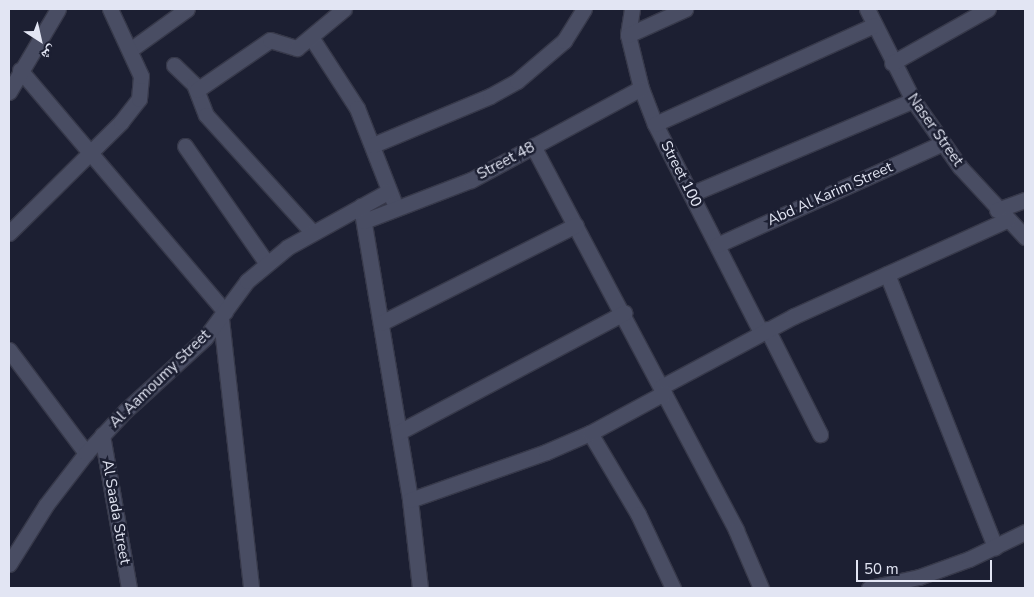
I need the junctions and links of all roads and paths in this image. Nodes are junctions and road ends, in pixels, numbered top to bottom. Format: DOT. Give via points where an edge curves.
graph roads {
  1 [pos="58,9"];
  2 [pos="110,9"];
  3 [pos="187,9"];
  4 [pos="344,9"];
  5 [pos="584,9"];
  6 [pos="632,9"];
  7 [pos="684,9"];
  8 [pos="867,9"];
  9 [pos="988,9"];
  10 [pos="874,26"];
  11 [pos="628,35"];
  12 [pos="311,37"];
  13 [pos="130,50"];
  14 [pos="892,63"];
  15 [pos="174,66"];
  16 [pos="20,70"];
  17 [pos="641,88"];
  18 [pos="197,90"];
  19 [pos="9,92"];
  20 [pos="913,100"];
  21 [pos="655,124"];
  22 [pos="943,143"];
  23 [pos="373,145"];
  24 [pos="185,146"];
  25 [pos="533,146"];
  26 [pos="89,154"];
  27 [pos="389,191"];
  28 [pos="691,194"];
  29 [pos="1025,200"];
  30 [pos="361,206"];
  31 [pos="397,208"];
  32 [pos="1002,215"];
  33 [pos="364,221"];
  34 [pos="576,225"];
  35 [pos="312,232"];
  36 [pos="9,233"];
  37 [pos="1025,238"];
  38 [pos="717,245"];
  39 [pos="266,262"];
  40 [pos="887,274"];
  41 [pos="624,313"];
  42 [pos="223,315"];
  43 [pos="381,323"];
  44 [pos="764,330"];
  45 [pos="9,350"];
  46 [pos="662,390"];
  47 [pos="399,432"];
  48 [pos="590,433"];
  49 [pos="820,434"];
  50 [pos="102,435"];
  51 [pos="86,453"];
  52 [pos="410,500"];
  53 [pos="1025,532"];
  54 [pos="995,547"];
  55 [pos="9,564"];
  56 [pos="920,583"];
  57 [pos="129,588"];
  58 [pos="251,588"];
  59 [pos="420,588"];
  60 [pos="673,588"];
  61 [pos="760,588"];
  62 [pos="869,588"];
  1 -- 16 [label="street"];
  2 -- 13 [label="street"];
  3 -- 13 [label="street"];
  4 -- 12 [label="street"];
  5 -- 23 [label="street" via="564,41 517,81 490,96"];
  6 -- 11 [label="street, Street 100"];
  7 -- 11 [label="street"];
  8 -- 10 [label="street, Naser Street"];
  9 -- 14 [label="street"];
  10 -- 14 [label="street, Naser Street"];
  10 -- 21 [label="street"];
  11 -- 17 [label="street, Street 100"];
  12 -- 18 [label="street" via="291,49 277,40 265,43"];
  12 -- 23 [label="street" via="356,108"];
  13 -- 26 [label="street" via="141,76 139,99"];
  14 -- 20 [label="street, Naser Street"];
  15 -- 18 [label="street" via="189,78"];
  16 -- 19 [label="street"];
  16 -- 26 [label="street"];
  17 -- 21 [label="street, Street 100"];
  17 -- 25 [label="street, Street 48"];
  18 -- 35 [label="street" via="206,115"];
  20 -- 22 [label="street, Naser Street"];
  20 -- 28 [label="street"];
  21 -- 28 [label="street, Street 100"];
  22 -- 32 [label="street, Naser Street"];
  22 -- 38 [label="street, Abd Al Karim Street"];
  23 -- 27 [label="street"];
  24 -- 39 [label="street"];
  25 -- 31 [label="street, Street 48" via="470,180"];
  25 -- 34 [label="street"];
  26 -- 36 [label="street"];
  26 -- 42 [label="street"];
  27 -- 30 [label="street, Al Aamoumy Street"];
  27 -- 31 [label="street"];
  28 -- 38 [label="street, Street 100"];
  29 -- 32 [label="street"];
  30 -- 33 [label="street"];
  30 -- 35 [label="street, Al Aamoumy Street"];
  31 -- 33 [label="street, Street 48"];
  32 -- 37 [label="street, Naser Street"];
  32 -- 40 [label="street"];
  33 -- 43 [label="street"];
  34 -- 41 [label="street"];
  34 -- 43 [label="street"];
  35 -- 39 [label="street, Al Aamoumy Street"];
  38 -- 44 [label="street, Street 100"];
  39 -- 42 [label="street, Al Aamoumy Street" via="247,281"];
  40 -- 44 [label="street"];
  40 -- 54 [label="street"];
  41 -- 46 [label="street"];
  41 -- 47 [label="street"];
  42 -- 50 [label="street, Al Aamoumy Street" via="188,355"];
  42 -- 58 [label="street"];
  43 -- 47 [label="street"];
  44 -- 46 [label="street"];
  44 -- 49 [label="street, Street 100"];
  45 -- 51 [label="street"];
  46 -- 48 [label="street"];
  46 -- 61 [label="street" via="736,530"];
  47 -- 52 [label="street"];
  48 -- 52 [label="street"];
  48 -- 60 [label="street" via="638,514"];
  50 -- 51 [label="street, Al Aamoumy Street"];
  50 -- 57 [label="street, Al Saada Street"];
  51 -- 55 [label="street, Al Aamoumy Street" via="46,505"];
  52 -- 59 [label="street"];
  53 -- 54 [label="street"];
  54 -- 56 [label="street"];
  56 -- 62 [label="street"];
}
